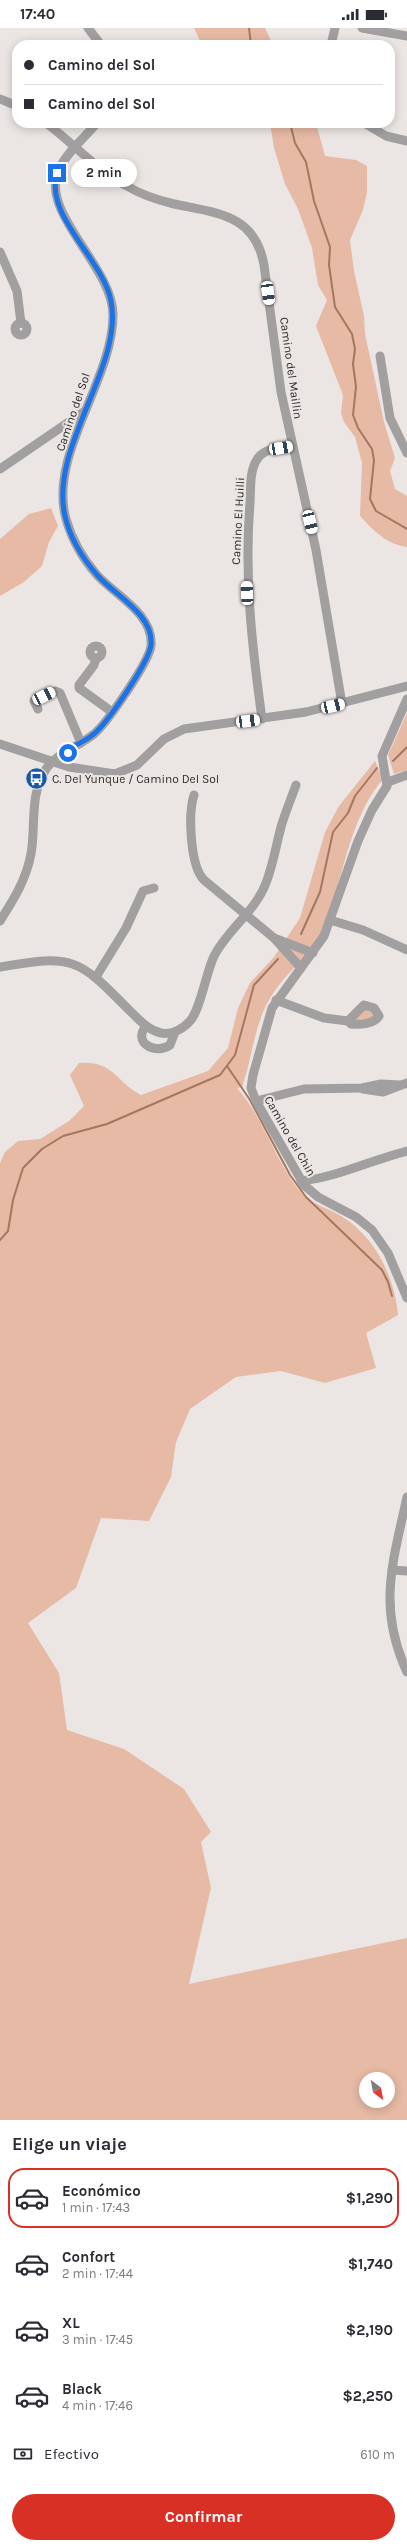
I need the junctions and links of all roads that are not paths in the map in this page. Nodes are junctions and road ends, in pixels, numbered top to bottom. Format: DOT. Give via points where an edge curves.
graph roads {
  1 [pos="88,28"];
  2 [pos="335,28"];
  3 [pos="362,28"];
  4 [pos="407,36"];
  5 [pos="97,40"];
  6 [pos="332,40"];
  7 [pos="0,99"];
  8 [pos="12,104"];
  9 [pos="52,128"];
  10 [pos="93,128"];
  11 [pos="372,128"];
  12 [pos="407,141"];
  13 [pos="76,148"];
  14 [pos="0,252"];
  15 [pos="21,323"];
  16 [pos="380,356"];
  17 [pos="85,410"];
  18 [pos="291,447"];
  19 [pos="407,453"];
  20 [pos="0,469"];
  21 [pos="96,658"];
  22 [pos="407,686"];
  23 [pos="407,699"];
  24 [pos="342,704"];
  25 [pos="38,709"];
  26 [pos="112,712"];
  27 [pos="262,719"];
  28 [pos="81,743"];
  29 [pos="0,744"];
  30 [pos="68,749"];
  31 [pos="52,762"];
  32 [pos="72,768"];
  33 [pos="407,775"];
  34 [pos="388,782"];
  35 [pos="296,785"];
  36 [pos="194,795"];
  37 [pos="154,888"];
  38 [pos="246,915"];
  39 [pos="330,920"];
  40 [pos="0,921"];
  41 [pos="274,938"];
  42 [pos="407,950"];
  43 [pos="313,953"];
  44 [pos="0,967"];
  45 [pos="301,968"];
  46 [pos="96,977"];
  47 [pos="276,1000"];
  48 [pos="348,1021"];
  49 [pos="146,1026"];
  50 [pos="175,1032"];
  51 [pos="403,1084"];
  52 [pos="256,1101"];
  53 [pos="406,1153"];
  54 [pos="325,1178"];
  55 [pos="301,1181"];
  56 [pos="312,1193"];
  57 [pos="407,1298"];
  58 [pos="407,1497"];
  59 [pos="392,1570"];
  60 [pos="407,1571"];
  61 [pos="407,1672"];
  1 -- 5 [label="street"];
  2 -- 6 [label="street"];
  3 -- 4 [label="street"];
  7 -- 8 [label="street"];
  9 -- 13 [label="street, Camino del Maillin"];
  10 -- 13 [label="street, Camino del Sol"];
  11 -- 12 [label="street" via="386,136"];
  13 -- 17 [label="street, Camino del Sol" via="57,173 56,198 64,216 104,280 113,316 107,348"];
  13 -- 18 [label="street, Camino del Maillin" via="108,175 135,190 164,201 227,216 254,236 263,258"];
  14 -- 15 [label="street" via="17,291"];
  16 -- 19 [label="street" via="390,418"];
  17 -- 20 [label="street"];
  17 -- 26 [label="street, Camino del Sol" via="63,480 65,517 87,563 141,616 150,637 148,657"];
  18 -- 24 [label="street, Camino del Maillin" via="318,556"];
  18 -- 27 [label="street, Camino El Huilli" via="267,451 261,455 254,465 251,478 247,593"];
  21 -- 26 [label="street" via="79,688"];
  22 -- 24 [label="street"];
  23 -- 34 [label="street" via="382,756"];
  24 -- 27 [label="street"];
  25 -- 28 [label="street" via="34,701 55,691 60,693"];
  26 -- 28 [label="street, Camino del Sol" via="97,731"];
  27 -- 32 [label="street" via="177,731 164,739 137,765 121,772 103,774"];
  28 -- 30 [label="street, Camino del Sol"];
  29 -- 31 [label="street"];
  30 -- 31 [label="street, Camino del Sol"];
  30 -- 32 [label="street" via="68,759"];
  31 -- 32 [label="street"];
  31 -- 40 [label="street, Camino del Sol" via="42,777 35,796 33,841 25,876"];
  33 -- 34 [label="street"];
  34 -- 39 [label="street, Camino del Chin" via="355,847"];
  35 -- 38 [label="street" via="281,826 266,883 258,901"];
  36 -- 38 [label="street" via="191,815 197,872"];
  37 -- 46 [label="street" via="143,891 124,932"];
  38 -- 41 [label="street"];
  38 -- 50 [label="street" via="223,942 212,960 194,1017"];
  39 -- 42 [label="street" via="368,932"];
  39 -- 43 [label="street, Camino del Chin"];
  41 -- 43 [label="street"];
  41 -- 45 [label="street"];
  43 -- 45 [label="street, Camino del Chin"];
  44 -- 46 [label="street" via="38,960 57,960 78,965"];
  45 -- 47 [label="street, Camino del Chin"];
  46 -- 49 [label="street"];
  47 -- 48 [label="street" via="324,1018"];
  47 -- 52 [label="street, Camino del Chin" via="269,1016 253,1075 251,1088"];
  49 -- 50 [label="street" via="161,1033"];
  49 -- 50 [label="street" via="142,1040 148,1047 155,1049 170,1045"];
  51 -- 52 [label="street" via="383,1092 362,1088 304,1089"];
  52 -- 55 [label="street, Camino del Chin"];
  53 -- 54 [label="street" via="369,1161"];
  54 -- 55 [label="street"];
  54 -- 56 [label="street"];
  55 -- 56 [label="street, Camino del Chin"];
  56 -- 57 [label="street, Camino del Chin" via="356,1217 372,1230 388,1253"];
  58 -- 59 [label="street"];
  59 -- 60 [label="street"];
  59 -- 61 [label="street" via="389,1589 392,1624"];
}
